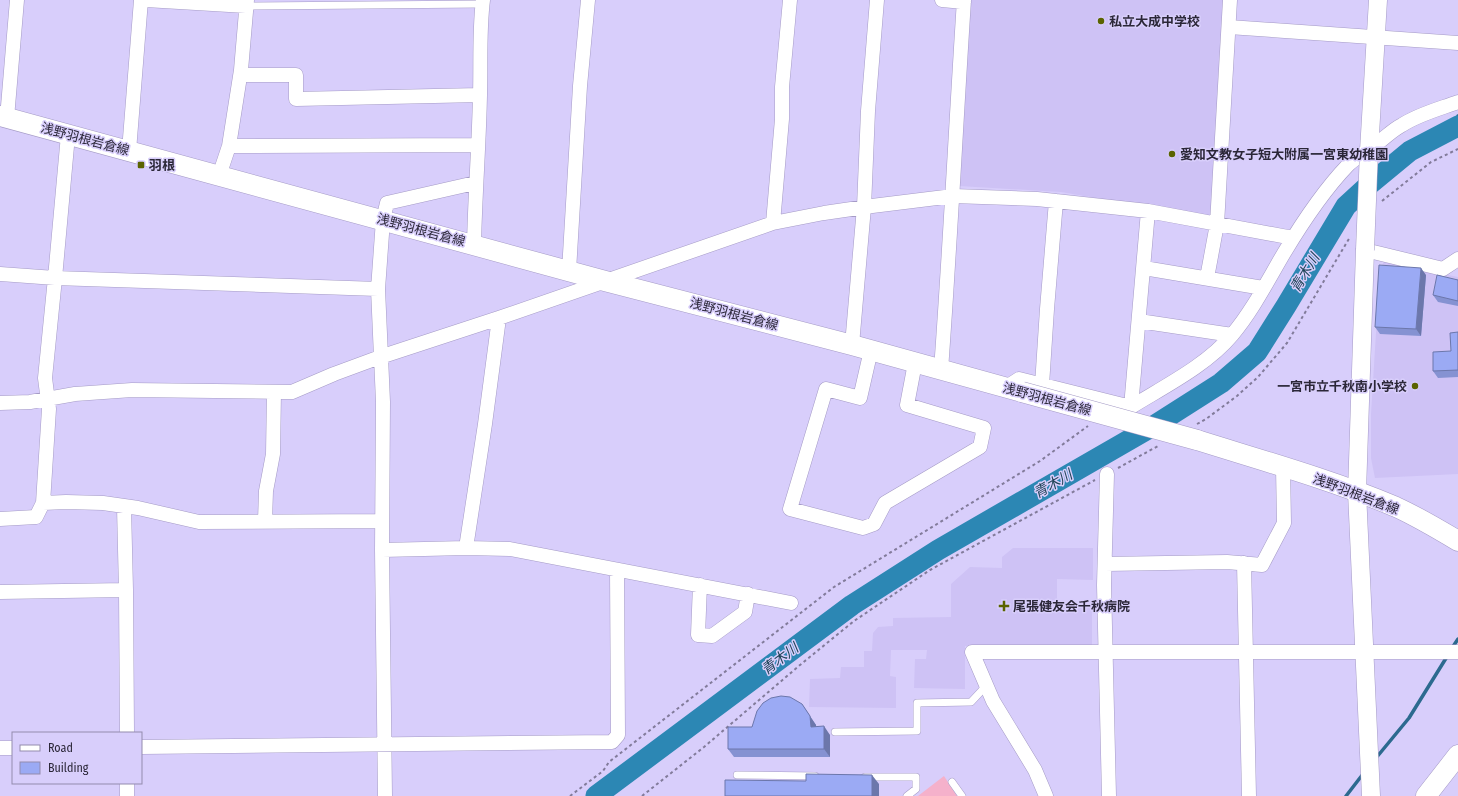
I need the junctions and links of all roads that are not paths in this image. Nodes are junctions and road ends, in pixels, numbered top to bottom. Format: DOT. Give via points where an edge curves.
graph roads {
  1 [pos="17,0"];
  2 [pos="141,0"];
  3 [pos="146,0"];
  4 [pos="588,0"];
  5 [pos="790,0"];
  6 [pos="877,0"];
  7 [pos="942,0"];
  8 [pos="1230,0"];
  9 [pos="1378,0"];
  10 [pos="964,1"];
  11 [pos="203,2"];
  12 [pos="482,2"];
  13 [pos="247,3"];
  14 [pos="1229,28"];
  15 [pos="1376,37"];
  16 [pos="1458,43"];
  17 [pos="241,75"];
  18 [pos="480,95"];
  19 [pos="1458,102"];
  20 [pos="4,117"];
  21 [pos="68,135"];
  22 [pos="478,145"];
  23 [pos="229,146"];
  24 [pos="1369,151"];
  25 [pos="129,152"];
  26 [pos="219,176"];
  27 [pos="475,183"];
  28 [pos="953,196"];
  29 [pos="1056,201"];
  30 [pos="864,207"];
  31 [pos="1148,212"];
  32 [pos="383,220"];
  33 [pos="773,222"];
  34 [pos="1217,224"];
  35 [pos="1293,238"];
  36 [pos="474,245"];
  37 [pos="1365,250"];
  38 [pos="1458,259"];
  39 [pos="1144,268"];
  40 [pos="1443,269"];
  41 [pos="1458,270"];
  42 [pos="569,271"];
  43 [pos="0,274"];
  44 [pos="56,278"];
  45 [pos="1207,278"];
  46 [pos="605,281"];
  47 [pos="1263,288"];
  48 [pos="378,289"];
  49 [pos="499,318"];
  50 [pos="1139,321"];
  51 [pos="1232,335"];
  52 [pos="852,345"];
  53 [pos="871,350"];
  54 [pos="380,357"];
  55 [pos="915,363"];
  56 [pos="941,370"];
  57 [pos="1042,385"];
  58 [pos="1014,390"];
  59 [pos="274,392"];
  60 [pos="48,398"];
  61 [pos="0,403"];
  62 [pos="1131,407"];
  63 [pos="1283,467"];
  64 [pos="1107,474"];
  65 [pos="1357,492"];
  66 [pos="43,503"];
  67 [pos="124,506"];
  68 [pos="0,519"];
  69 [pos="265,521"];
  70 [pos="382,521"];
  71 [pos="1458,541"];
  72 [pos="466,548"];
  73 [pos="382,550"];
  74 [pos="1244,563"];
  75 [pos="1105,564"];
  76 [pos="617,570"];
  77 [pos="700,585"];
  78 [pos="126,590"];
  79 [pos="0,592"];
  80 [pos="748,594"];
  81 [pos="791,603"];
  82 [pos="1106,651"];
  83 [pos="1245,652"];
  84 [pos="1364,652"];
  85 [pos="1458,652"];
  86 [pos="986,686"];
  87 [pos="127,732"];
  88 [pos="835,732"];
  89 [pos="385,744"];
  90 [pos="142,747"];
  91 [pos="0,748"];
  92 [pos="12,748"];
  93 [pos="1458,756"];
  94 [pos="737,775"];
  95 [pos="823,776"];
  96 [pos="854,776"];
  97 [pos="952,782"];
  98 [pos="127,784"];
  99 [pos="128,796"];
  100 [pos="385,796"];
  101 [pos="907,796"];
  102 [pos="962,796"];
  103 [pos="1046,796"];
  104 [pos="1109,796"];
  105 [pos="1249,796"];
  106 [pos="1371,796"];
  107 [pos="1426,796"];
  1 -- 20 [label="street"];
  2 -- 25 [label="street"];
  3 -- 11 [label="street"];
  4 -- 42 [label="street"];
  5 -- 33 [label="street"];
  6 -- 30 [label="street" via="868,111"];
  7 -- 10 [label="street"];
  8 -- 14 [label="street"];
  9 -- 15 [label="street"];
  10 -- 28 [label="street"];
  11 -- 13 [label="street"];
  12 -- 13 [label="lane"];
  12 -- 18 [label="street"];
  13 -- 17 [label="street"];
  14 -- 15 [label="street"];
  14 -- 34 [label="street"];
  15 -- 16 [label="street"];
  15 -- 24 [label="street"];
  17 -- 18 [label="street" via="296,76 296,99"];
  17 -- 23 [label="street"];
  18 -- 22 [label="street"];
  19 -- 24 [label="street" via="1421,115 1402,125"];
  20 -- 21 [label="main road, 浅野羽根岩倉線"];
  21 -- 25 [label="main road, 浅野羽根岩倉線"];
  21 -- 44 [label="street"];
  22 -- 23 [label="street"];
  22 -- 27 [label="street"];
  23 -- 26 [label="street"];
  24 -- 35 [label="street" via="1349,164"];
  24 -- 37 [label="street, bridge"];
  25 -- 26 [label="main road, 浅野羽根岩倉線"];
  26 -- 32 [label="main road, 浅野羽根岩倉線"];
  27 -- 32 [label="street" via="387,203"];
  27 -- 36 [label="street"];
  28 -- 29 [label="street"];
  28 -- 30 [label="street"];
  28 -- 56 [label="street"];
  29 -- 31 [label="street"];
  29 -- 57 [label="street"];
  30 -- 33 [label="street"];
  30 -- 52 [label="street"];
  31 -- 34 [label="street"];
  31 -- 39 [label="street"];
  32 -- 36 [label="main road, 浅野羽根岩倉線"];
  32 -- 48 [label="street"];
  33 -- 46 [label="street"];
  34 -- 35 [label="street"];
  34 -- 45 [label="street"];
  35 -- 47 [label="street"];
  36 -- 42 [label="main road, 浅野羽根岩倉線"];
  37 -- 40 [label="street"];
  37 -- 65 [label="street"];
  38 -- 40 [label="street"];
  39 -- 45 [label="street"];
  39 -- 50 [label="street"];
  40 -- 41 [label="street"];
  42 -- 46 [label="main road, 浅野羽根岩倉線"];
  43 -- 44 [label="street"];
  44 -- 48 [label="street"];
  44 -- 60 [label="street" via="45,378"];
  45 -- 47 [label="street"];
  46 -- 49 [label="street"];
  46 -- 52 [label="main road, 浅野羽根岩倉線"];
  47 -- 51 [label="street"];
  48 -- 54 [label="street"];
  49 -- 54 [label="street"];
  49 -- 72 [label="street"];
  50 -- 51 [label="street"];
  50 -- 62 [label="street"];
  51 -- 62 [label="street" via="1197,365"];
  52 -- 53 [label="main road, 浅野羽根岩倉線"];
  53 -- 55 [label="main road, 浅野羽根岩倉線"];
  53 -- 55 [label="street" via="860,398 826,389 790,510 863,528 874,524 885,503 980,447 984,428 906,405"];
  54 -- 59 [label="street" via="292,392"];
  54 -- 70 [label="street" via="383,402"];
  55 -- 56 [label="main road, 浅野羽根岩倉線"];
  56 -- 58 [label="main road, 浅野羽根岩倉線"];
  57 -- 58 [label="street" via="1019,379"];
  57 -- 62 [label="street"];
  58 -- 63 [label="main road, 浅野羽根岩倉線, bridge" via="1103,415 1195,433"];
  59 -- 60 [label="street" via="132,390"];
  59 -- 69 [label="street" via="273,454 266,491"];
  60 -- 61 [label="street" via="30,402"];
  60 -- 66 [label="street"];
  63 -- 65 [label="main road, 浅野羽根岩倉線"];
  63 -- 74 [label="street" via="1284,523 1262,565"];
  64 -- 75 [label="street"];
  65 -- 71 [label="main road, 浅野羽根岩倉線" via="1397,508"];
  65 -- 84 [label="street"];
  66 -- 67 [label="street" via="103,503"];
  66 -- 68 [label="street" via="36,517"];
  67 -- 69 [label="street" via="199,522"];
  67 -- 78 [label="street"];
  69 -- 70 [label="street"];
  70 -- 73 [label="street"];
  72 -- 73 [label="street"];
  72 -- 76 [label="street" via="510,549"];
  73 -- 89 [label="street"];
  74 -- 75 [label="street"];
  74 -- 83 [label="street"];
  75 -- 82 [label="street"];
  76 -- 77 [label="street"];
  76 -- 89 [label="street" via="618,735 612,742"];
  77 -- 80 [label="street"];
  77 -- 80 [label="street" via="698,635 712,636 744,612"];
  78 -- 79 [label="street"];
  78 -- 87 [label="street"];
  80 -- 81 [label="street"];
  82 -- 83 [label="street"];
  82 -- 86 [label="street" via="972,652"];
  82 -- 104 [label="street"];
  83 -- 84 [label="street"];
  83 -- 105 [label="street"];
  84 -- 85 [label="street"];
  84 -- 106 [label="street"];
  86 -- 88 [label="lane" via="971,702 917,702 917,732"];
  86 -- 103 [label="street" via="1036,770"];
  89 -- 90 [label="street"];
  89 -- 100 [label="street"];
  91 -- 92 [label="street"];
  93 -- 107 [label="main road"];
  94 -- 95 [label="lane"];
  96 -- 101 [label="lane" via="916,777 916,788"];
  97 -- 102 [label="lane"];
  98 -- 99 [label="street"];
}
